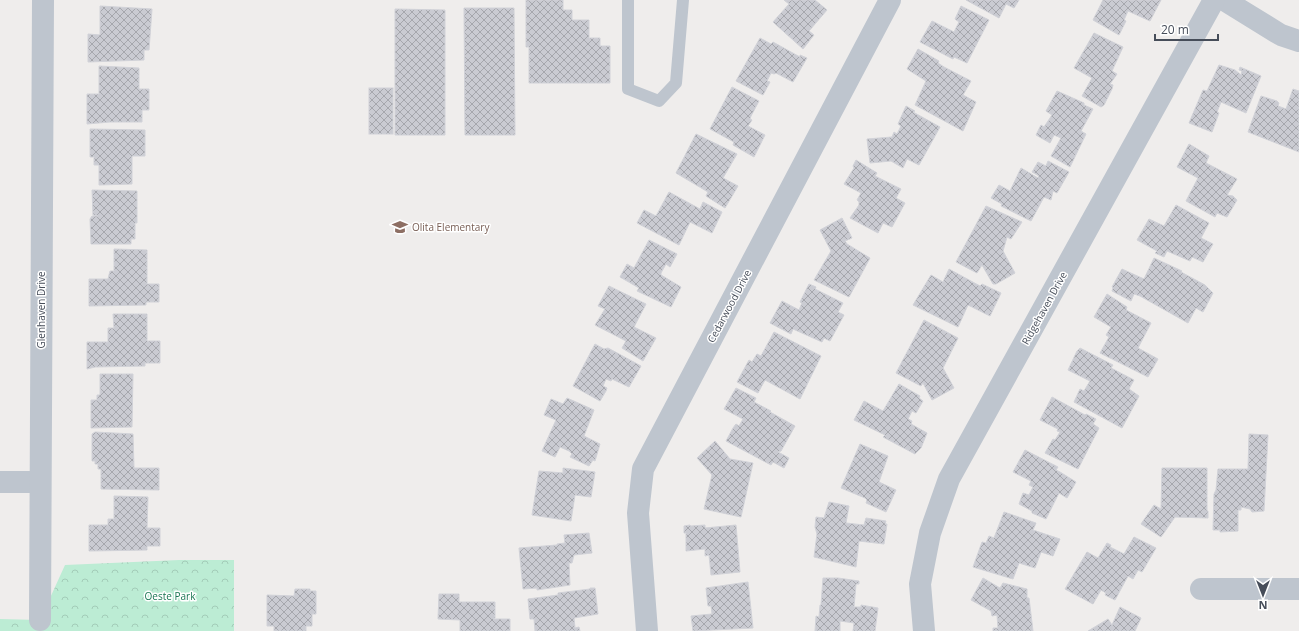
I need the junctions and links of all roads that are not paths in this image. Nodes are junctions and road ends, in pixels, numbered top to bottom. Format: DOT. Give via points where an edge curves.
graph roads {
  1 [pos="43,0"];
  2 [pos="628,0"];
  3 [pos="682,0"];
  4 [pos="1214,0"];
  5 [pos="1224,0"];
  6 [pos="887,2"];
  7 [pos="1299,41"];
  8 [pos="0,482"];
  9 [pos="40,482"];
  10 [pos="1201,589"];
  11 [pos="1299,589"];
  12 [pos="39,625"];
  13 [pos="647,631"];
  14 [pos="924,631"];
  1 -- 9 [label="street, Glenhaven Drive"];
  2 -- 3 [label="lane" via="628,89 659,101 676,83"];
  4 -- 14 [label="street, Ridgehaven Drive" via="949,479 930,533 920,584"];
  5 -- 7 [label="street" via="1281,35"];
  6 -- 13 [label="street, Cedarwood Drive" via="643,469 638,513"];
  8 -- 9 [label="street"];
  9 -- 12 [label="street, Glenhaven Drive"];
  10 -- 11 [label="street"];
}
